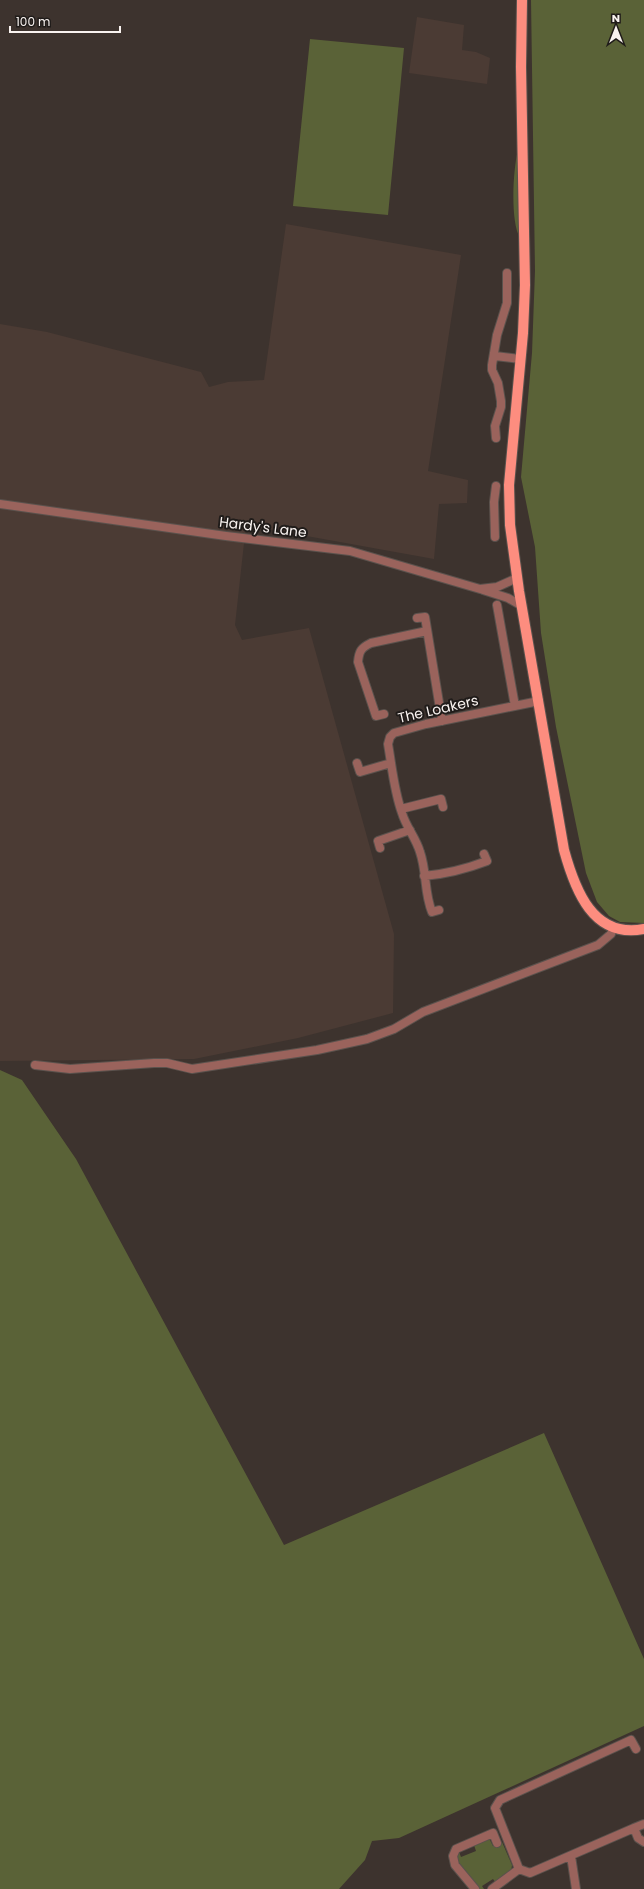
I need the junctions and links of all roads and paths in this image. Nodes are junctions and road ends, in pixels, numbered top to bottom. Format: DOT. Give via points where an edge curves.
graph roads {
  1 [pos="522,0"];
  2 [pos="507,273"];
  3 [pos="495,356"];
  4 [pos="520,359"];
  5 [pos="496,438"];
  6 [pos="496,486"];
  7 [pos="0,504"];
  8 [pos="495,516"];
  9 [pos="510,518"];
  10 [pos="496,537"];
  11 [pos="517,578"];
  12 [pos="480,589"];
  13 [pos="497,605"];
  14 [pos="522,606"];
  15 [pos="417,618"];
  16 [pos="427,631"];
  17 [pos="539,701"];
  18 [pos="515,706"];
  19 [pos="384,714"];
  20 [pos="442,721"];
  21 [pos="357,763"];
  22 [pos="391,764"];
  23 [pos="443,807"];
  24 [pos="401,810"];
  25 [pos="410,830"];
  26 [pos="380,848"];
  27 [pos="484,854"];
  28 [pos="424,876"];
  29 [pos="439,910"];
  30 [pos="613,928"];
  31 [pos="644,929"];
  32 [pos="35,1066"];
  33 [pos="636,1749"];
  34 [pos="644,1824"];
  35 [pos="634,1828"];
  36 [pos="644,1842"];
  37 [pos="497,1843"];
  38 [pos="571,1856"];
  39 [pos="520,1869"];
  40 [pos="474,1889"];
  41 [pos="492,1889"];
  42 [pos="576,1889"];
  1 -- 4 [label="main road" via="525,259"];
  2 -- 3 [label="street" via="507,303 496,335"];
  3 -- 4 [label="street"];
  3 -- 5 [label="street" via="492,370 498,382 501,407 495,426"];
  4 -- 9 [label="main road" via="509,485"];
  6 -- 8 [label="street"];
  7 -- 12 [label="street, Hardy's Lane" via="350,551"];
  8 -- 9 [label="street"];
  8 -- 10 [label="street"];
  9 -- 11 [label="main road"];
  11 -- 12 [label="street, Hardy's Lane" via="497,587"];
  11 -- 14 [label="main road"];
  12 -- 14 [label="street" via="508,598"];
  13 -- 18 [label="street"];
  14 -- 17 [label="main road"];
  15 -- 16 [label="street" via="425,617"];
  16 -- 19 [label="street" via="371,643 363,647 359,653 358,662 376,716"];
  16 -- 20 [label="street"];
  17 -- 18 [label="street, The Loakers"];
  17 -- 30 [label="main road" via="569,868 593,914 602,923"];
  18 -- 20 [label="street, The Loakers"];
  20 -- 22 [label="street, The Loakers" via="394,733 388,744"];
  21 -- 22 [label="street" via="360,772"];
  22 -- 24 [label="street, The Loakers"];
  23 -- 24 [label="street" via="441,799"];
  24 -- 25 [label="street, The Loakers"];
  25 -- 26 [label="street" via="378,841"];
  25 -- 28 [label="street, The Loakers" via="420,852"];
  27 -- 28 [label="street" via="486,862 444,874"];
  28 -- 29 [label="street, The Loakers" via="432,912"];
  30 -- 31 [label="main road"];
  30 -- 32 [label="street" via="611,934 598,945 423,1012 394,1029 367,1039 317,1050 192,1069 167,1063 70,1069"];
  33 -- 39 [label="street" via="631,1740 500,1800 495,1808"];
  34 -- 35 [label="street"];
  35 -- 36 [label="street" via="638,1838"];
  35 -- 38 [label="street"];
  37 -- 40 [label="street" via="493,1833 456,1849 452,1856 455,1865"];
  38 -- 39 [label="street" via="530,1873"];
  38 -- 42 [label="street"];
  39 -- 41 [label="street"];
}
